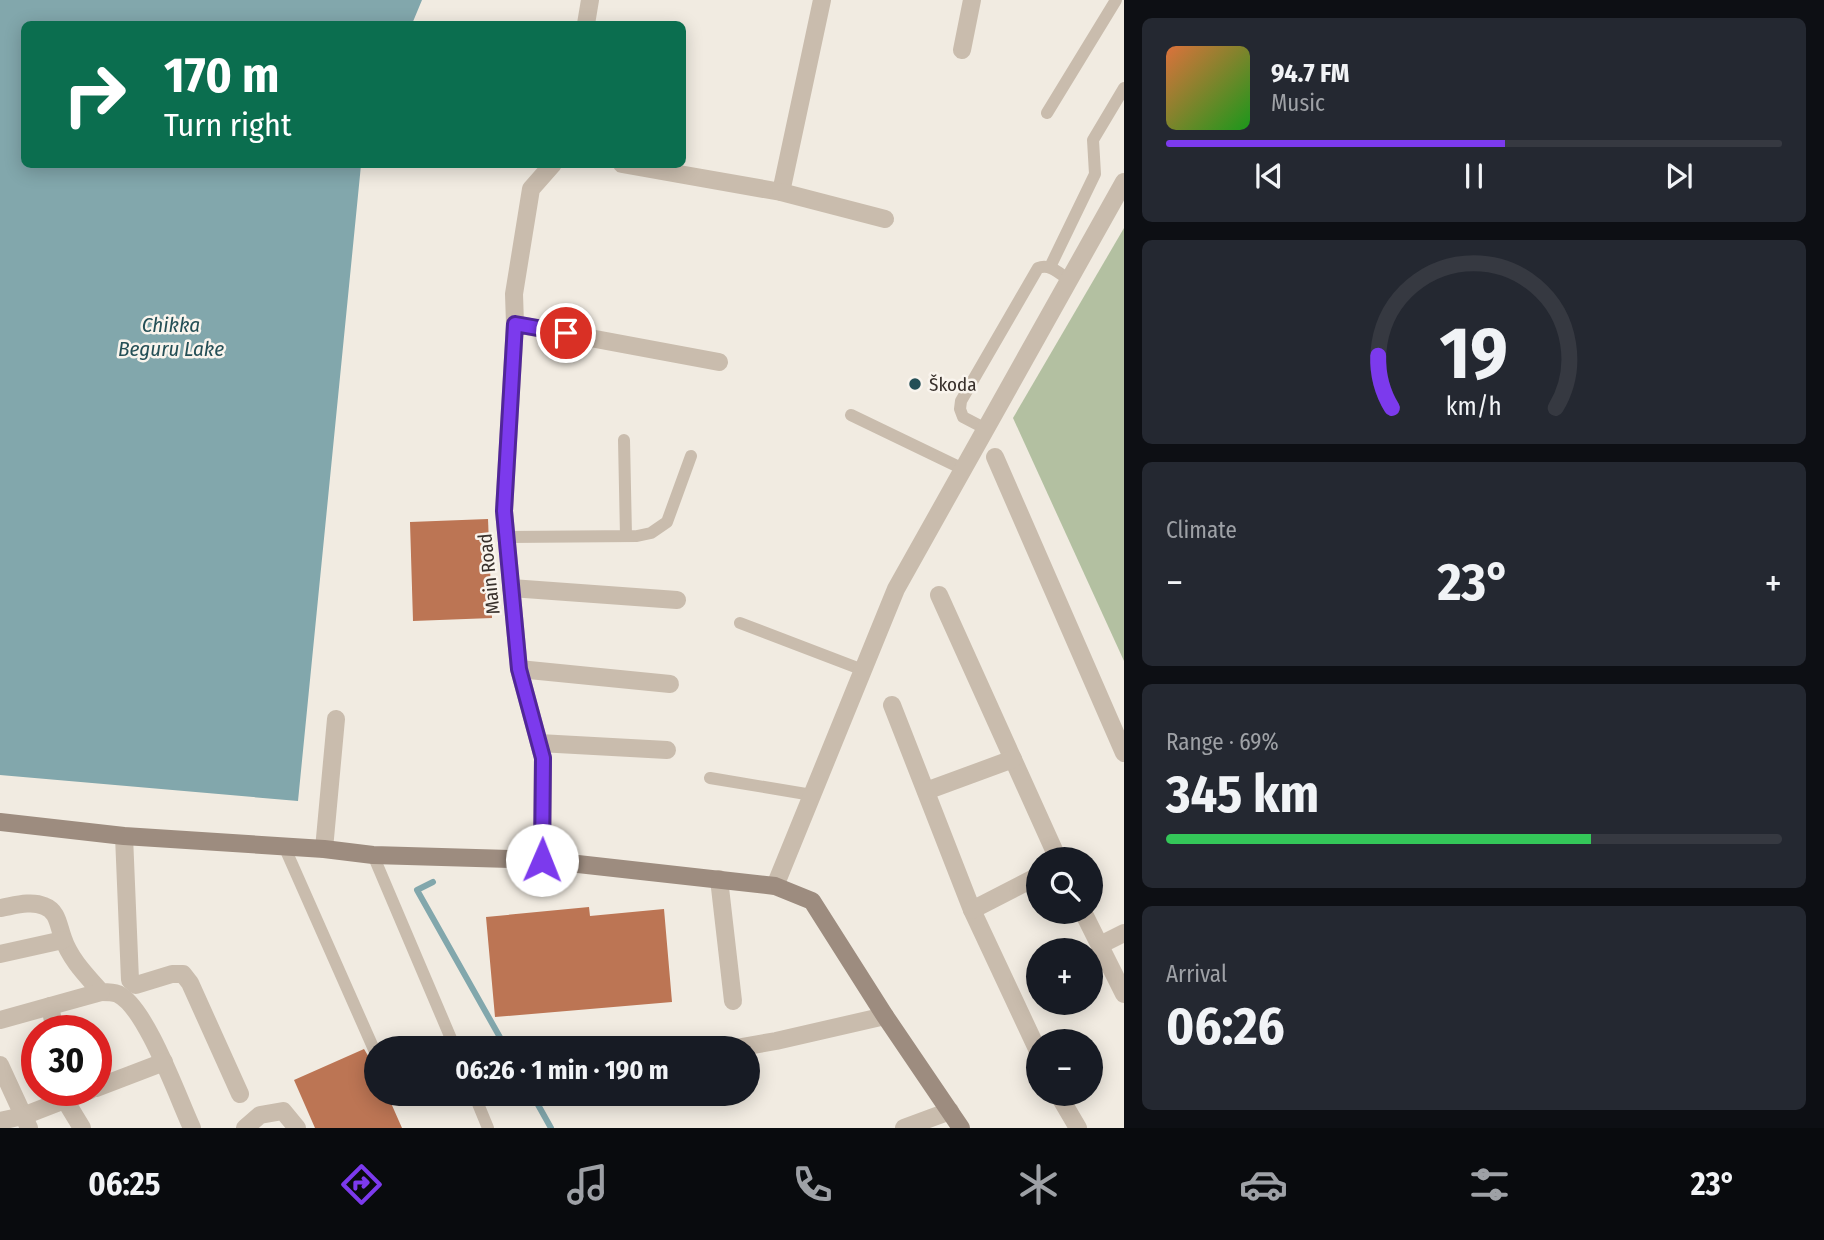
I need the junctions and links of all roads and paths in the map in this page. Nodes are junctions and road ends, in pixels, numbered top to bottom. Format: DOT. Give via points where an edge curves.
graph roads {
  1 [pos="590,0"];
  2 [pos="822,0"];
  3 [pos="972,0"];
  4 [pos="1116,0"];
  5 [pos="586,21"];
  6 [pos="962,50"];
  7 [pos="1124,88"];
  8 [pos="1047,113"];
  9 [pos="549,168"];
  10 [pos="645,168"];
  11 [pos="1124,182"];
  12 [pos="781,192"];
  13 [pos="886,219"];
  14 [pos="1050,267"];
  15 [pos="1069,280"];
  16 [pos="515,324"];
  17 [pos="719,362"];
  18 [pos="851,415"];
  19 [pos="986,429"];
  20 [pos="624,440"];
  21 [pos="691,456"];
  22 [pos="995,457"];
  23 [pos="963,469"];
  24 [pos="626,536"];
  25 [pos="506,537"];
  26 [pos="511,588"];
  27 [pos="939,594"];
  28 [pos="677,600"];
  29 [pos="740,623"];
  30 [pos="519,669"];
  31 [pos="863,670"];
  32 [pos="670,684"];
  33 [pos="892,705"];
  34 [pos="337,719"];
  35 [pos="538,743"];
  36 [pos="667,750"];
  37 [pos="1124,753"];
  38 [pos="1013,759"];
  39 [pos="710,778"];
  40 [pos="926,791"];
  41 [pos="812,795"];
  42 [pos="0,822"];
  43 [pos="124,836"];
  44 [pos="284,846"];
  45 [pos="1053,847"];
  46 [pos="324,849"];
  47 [pos="373,855"];
  48 [pos="542,860"];
  49 [pos="719,879"];
  50 [pos="1026,882"];
  51 [pos="775,886"];
  52 [pos="0,908"];
  53 [pos="972,910"];
  54 [pos="1124,933"];
  55 [pos="64,940"];
  56 [pos="1103,944"];
  57 [pos="1103,951"];
  58 [pos="0,954"];
  59 [pos="101,992"];
  60 [pos="1124,995"];
  61 [pos="733,1001"];
  62 [pos="50,1006"];
  63 [pos="52,1015"];
  64 [pos="885,1016"];
  65 [pos="0,1020"];
  66 [pos="1028,1029"];
  67 [pos="368,1036"];
  68 [pos="450,1036"];
  69 [pos="760,1044"];
  70 [pos="164,1062"];
  71 [pos="0,1065"];
  72 [pos="112,1082"];
  73 [pos="240,1094"];
  74 [pos="55,1106"];
  75 [pos="79,1106"];
  76 [pos="479,1106"];
  77 [pos="1065,1106"];
  78 [pos="950,1111"];
  79 [pos="0,1121"];
  80 [pos="26,1122"];
  81 [pos="82,1128"];
  82 [pos="192,1128"];
  83 [pos="245,1128"];
  84 [pos="297,1128"];
  85 [pos="488,1128"];
  86 [pos="904,1128"];
  87 [pos="961,1128"];
  88 [pos="1078,1128"];
  1 -- 5 [label="street"];
  2 -- 12 [label="street"];
  3 -- 6 [label="street"];
  4 -- 8 [label="lane"];
  7 -- 14 [label="lane" via="1093,140 1096,174"];
  9 -- 16 [label="street, Main Road" via="531,189 514,294"];
  10 -- 12 [label="street"];
  11 -- 15 [label="street"];
  12 -- 13 [label="street"];
  14 -- 15 [label="lane"];
  14 -- 19 [label="lane" via="1038,268 961,401 963,417"];
  15 -- 19 [label="street"];
  16 -- 17 [label="street"];
  16 -- 25 [label="street, Main Road"];
  18 -- 23 [label="lane"];
  19 -- 23 [label="street"];
  20 -- 24 [label="lane"];
  21 -- 24 [label="lane" via="667,522 651,533"];
  22 -- 37 [label="street"];
  23 -- 31 [label="street" via="896,589"];
  24 -- 25 [label="lane"];
  25 -- 26 [label="street, Main Road"];
  26 -- 28 [label="street"];
  26 -- 30 [label="street, Main Road"];
  27 -- 38 [label="street"];
  29 -- 31 [label="lane"];
  30 -- 32 [label="street"];
  30 -- 35 [label="street, Main Road"];
  31 -- 41 [label="street"];
  33 -- 40 [label="street"];
  34 -- 46 [label="street"];
  35 -- 36 [label="street"];
  35 -- 48 [label="street, Main Road" via="543,758"];
  38 -- 40 [label="street"];
  38 -- 45 [label="street"];
  39 -- 41 [label="lane"];
  40 -- 53 [label="street"];
  41 -- 51 [label="street"];
  42 -- 43 [label="street"];
  43 -- 44 [label="street"];
  43 -- 73 [label="street" via="130,980 136,985 183,974"];
  44 -- 46 [label="street"];
  44 -- 67 [label="lane"];
  46 -- 47 [label="street"];
  47 -- 48 [label="street"];
  47 -- 68 [label="lane"];
  48 -- 49 [label="street"];
  49 -- 51 [label="street"];
  49 -- 61 [label="street"];
  50 -- 53 [label="street"];
  51 -- 64 [label="street" via="811,901"];
  52 -- 55 [label="street" via="44,906 55,913"];
  53 -- 66 [label="street"];
  54 -- 56 [label="street"];
  55 -- 58 [label="street"];
  55 -- 59 [label="street"];
  57 -- 60 [label="street"];
  59 -- 62 [label="street"];
  59 -- 70 [label="street" via="117,993 136,1009"];
  62 -- 63 [label="street"];
  62 -- 65 [label="street"];
  64 -- 69 [label="street"];
  64 -- 78 [label="street"];
  70 -- 72 [label="street"];
  70 -- 82 [label="street"];
  71 -- 80 [label="street"];
  74 -- 80 [label="street"];
  75 -- 81 [label="street"];
  76 -- 85 [label="lane"];
  77 -- 88 [label="street"];
  78 -- 86 [label="street"];
  78 -- 87 [label="street"];
  79 -- 80 [label="street"];
  83 -- 84 [label="street" via="260,1115 283,1111"];
}
